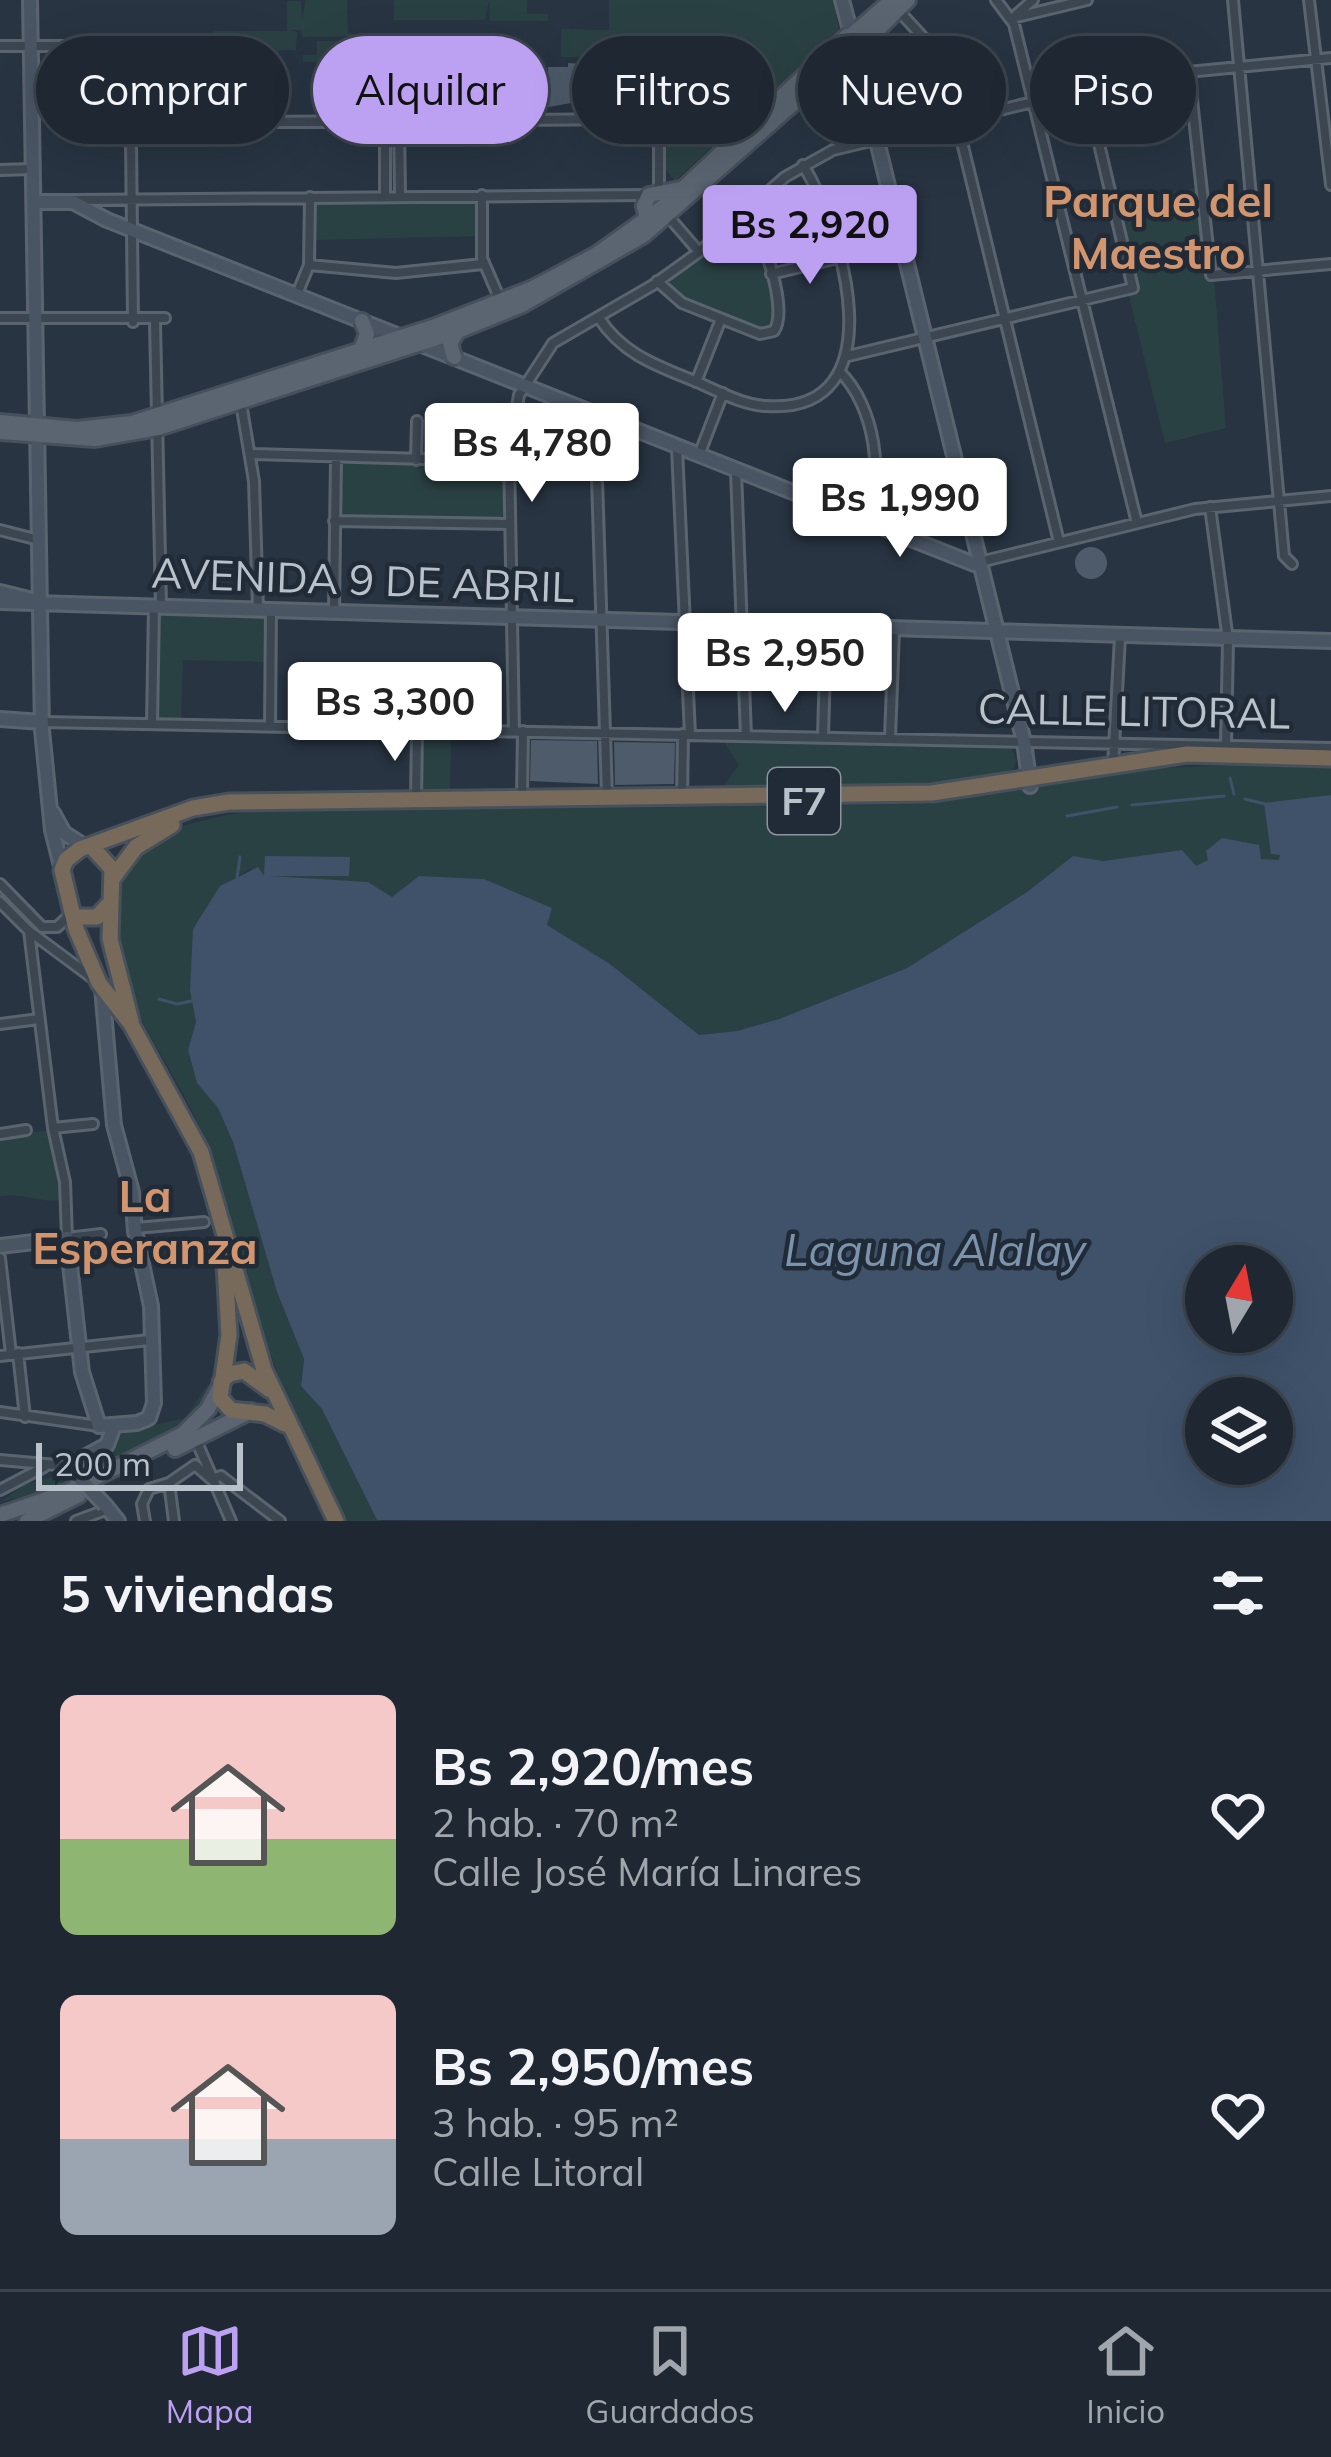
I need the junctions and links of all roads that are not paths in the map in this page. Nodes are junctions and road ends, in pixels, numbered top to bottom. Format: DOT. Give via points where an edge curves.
graph roads {
  1 [pos="30,0"];
  2 [pos="842,0"];
  3 [pos="996,0"];
  4 [pos="1033,0"];
  5 [pos="1088,0"];
  6 [pos="1233,0"];
  7 [pos="1309,0"];
  8 [pos="899,3"];
  9 [pos="1043,10"];
  10 [pos="1012,18"];
  11 [pos="851,36"];
  12 [pos="861,36"];
  13 [pos="923,36"];
  14 [pos="0,46"];
  15 [pos="31,46"];
  16 [pos="36,46"];
  17 [pos="1331,58"];
  18 [pos="1319,59"];
  19 [pos="1240,67"];
  20 [pos="1196,71"];
  21 [pos="1030,85"];
  22 [pos="798,91"];
  23 [pos="798,94"];
  24 [pos="548,120"];
  25 [pos="1196,140"];
  26 [pos="132,144"];
  27 [pos="385,144"];
  28 [pos="399,144"];
  29 [pos="854,144"];
  30 [pos="877,144"];
  31 [pos="962,144"];
  32 [pos="1045,144"];
  33 [pos="1099,144"];
  34 [pos="803,165"];
  35 [pos="33,169"];
  36 [pos="0,170"];
  37 [pos="1331,184"];
  38 [pos="686,188"];
  39 [pos="654,192"];
  40 [pos="482,195"];
  41 [pos="386,196"];
  42 [pos="400,196"];
  43 [pos="132,197"];
  44 [pos="310,197"];
  45 [pos="34,202"];
  46 [pos="73,202"];
  47 [pos="745,211"];
  48 [pos="668,216"];
  49 [pos="647,219"];
  50 [pos="131,230"];
  51 [pos="699,252"];
  52 [pos="838,258"];
  53 [pos="483,264"];
  54 [pos="1331,264"];
  55 [pos="309,265"];
  56 [pos="1258,270"];
  57 [pos="771,274"];
  58 [pos="658,281"];
  59 [pos="296,295"];
  60 [pos="1082,299"];
  61 [pos="501,302"];
  62 [pos="0,318"];
  63 [pos="599,318"];
  64 [pos="35,319"];
  65 [pos="721,319"];
  66 [pos="1004,319"];
  67 [pos="362,321"];
  68 [pos="133,322"];
  69 [pos="458,331"];
  70 [pos="403,337"];
  71 [pos="925,338"];
  72 [pos="420,344"];
  73 [pos="362,350"];
  74 [pos="848,356"];
  75 [pos="454,358"];
  76 [pos="840,372"];
  77 [pos="696,382"];
  78 [pos="524,386"];
  79 [pos="723,393"];
  80 [pos="239,396"];
  81 [pos="595,414"];
  82 [pos="417,421"];
  83 [pos="0,422"];
  84 [pos="158,422"];
  85 [pos="38,431"];
  86 [pos="0,432"];
  87 [pos="677,446"];
  88 [pos="250,454"];
  89 [pos="699,455"];
  90 [pos="336,457"];
  91 [pos="416,460"];
  92 [pos="508,464"];
  93 [pos="596,464"];
  94 [pos="736,470"];
  95 [pos="1331,496"];
  96 [pos="1279,501"];
  97 [pos="1210,507"];
  98 [pos="334,521"];
  99 [pos="866,521"];
  100 [pos="510,524"];
  101 [pos="1137,524"];
  102 [pos="0,530"];
  103 [pos="39,540"];
  104 [pos="974,540"];
  105 [pos="1059,542"];
  106 [pos="951,555"];
  107 [pos="980,562"];
  108 [pos="1292,564"];
  109 [pos="0,592"];
  110 [pos="0,602"];
  111 [pos="40,602"];
  112 [pos="157,606"];
  113 [pos="264,610"];
  114 [pos="334,612"];
  115 [pos="512,617"];
  116 [pos="602,621"];
  117 [pos="685,624"];
  118 [pos="741,626"];
  119 [pos="826,629"];
  120 [pos="894,631"];
  121 [pos="998,633"];
  122 [pos="1120,637"];
  123 [pos="1228,640"];
  124 [pos="1331,640"];
  125 [pos="0,719"];
  126 [pos="42,722"];
  127 [pos="152,725"];
  128 [pos="270,727"];
  129 [pos="417,730"];
  130 [pos="519,731"];
  131 [pos="607,733"];
  132 [pos="686,735"];
  133 [pos="746,736"];
  134 [pos="823,737"];
  135 [pos="890,738"];
  136 [pos="1020,739"];
  137 [pos="1118,743"];
  138 [pos="1226,745"];
  139 [pos="1331,748"];
  140 [pos="1331,761"];
  141 [pos="1120,766"];
  142 [pos="1026,784"];
  143 [pos="607,799"];
  144 [pos="682,799"];
  145 [pos="522,800"];
  146 [pos="416,801"];
  147 [pos="50,806"];
  148 [pos="89,847"];
  149 [pos="62,870"];
  150 [pos="112,878"];
  151 [pos="0,884"];
  152 [pos="0,902"];
  153 [pos="108,905"];
  154 [pos="11,914"];
  155 [pos="73,914"];
  156 [pos="0,915"];
  157 [pos="29,931"];
  158 [pos="100,985"];
  159 [pos="39,1019"];
  160 [pos="0,1024"];
  161 [pos="131,1024"];
  162 [pos="93,1124"];
  163 [pos="53,1128"];
  164 [pos="26,1130"];
  165 [pos="0,1135"];
  166 [pos="204,1222"];
  167 [pos="135,1228"];
  168 [pos="101,1234"];
  169 [pos="224,1237"];
  170 [pos="67,1238"];
  171 [pos="0,1246"];
  172 [pos="0,1258"];
  173 [pos="149,1340"];
  174 [pos="78,1346"];
  175 [pos="10,1355"];
  176 [pos="220,1385"];
  177 [pos="257,1393"];
  178 [pos="0,1412"];
  179 [pos="25,1417"];
  180 [pos="107,1426"];
  181 [pos="287,1426"];
  182 [pos="196,1439"];
  183 [pos="0,1460"];
  184 [pos="45,1466"];
  185 [pos="70,1468"];
  186 [pos="211,1479"];
  187 [pos="169,1483"];
  188 [pos="12,1485"];
  189 [pos="0,1490"];
  190 [pos="0,1512"];
  191 [pos="113,1515"];
  192 [pos="27,1521"];
  193 [pos="77,1521"];
  194 [pos="146,1521"];
  195 [pos="174,1521"];
  196 [pos="231,1521"];
  197 [pos="280,1521"];
  198 [pos="336,1521"];
  1 -- 15 [label="main road"];
  2 -- 11 [label="main road"];
  3 -- 10 [label="street"];
  4 -- 9 [label="street"];
  4 -- 10 [label="street"];
  5 -- 9 [label="street"];
  6 -- 19 [label="street"];
  7 -- 18 [label="street"];
  8 -- 12 [label="main road"];
  8 -- 13 [label="street"];
  9 -- 10 [label="street"];
  10 -- 21 [label="street"];
  14 -- 15 [label="street"];
  15 -- 16 [label="street"];
  15 -- 35 [label="main road"];
  17 -- 18 [label="street"];
  18 -- 19 [label="street"];
  18 -- 37 [label="street"];
  19 -- 20 [label="street"];
  19 -- 56 [label="street"];
  22 -- 38 [label="main road"];
  23 -- 48 [label="main road"];
  24 -- 39 [label="street" via="649,119 658,132"];
  25 -- 56 [label="street" via="1210,275"];
  26 -- 43 [label="street"];
  27 -- 41 [label="street"];
  28 -- 42 [label="street"];
  29 -- 34 [label="street"];
  30 -- 71 [label="main road"];
  31 -- 66 [label="street"];
  32 -- 60 [label="street"];
  33 -- 60 [label="street" via="1133,288"];
  34 -- 47 [label="street"];
  34 -- 52 [label="street" via="823,199"];
  35 -- 36 [label="street"];
  35 -- 45 [label="main road"];
  38 -- 39 [label="main road"];
  38 -- 49 [label="main road"];
  39 -- 40 [label="street"];
  39 -- 49 [label="main road" via="644,206"];
  40 -- 42 [label="street"];
  40 -- 53 [label="street"];
  41 -- 42 [label="street"];
  41 -- 44 [label="street"];
  43 -- 44 [label="street"];
  43 -- 46 [label="street"];
  43 -- 50 [label="street"];
  44 -- 55 [label="street"];
  45 -- 46 [label="main road"];
  45 -- 64 [label="main road"];
  46 -- 50 [label="main road"];
  47 -- 51 [label="street"];
  47 -- 57 [label="street"];
  48 -- 51 [label="street"];
  48 -- 69 [label="main road" via="561,285"];
  49 -- 61 [label="main road"];
  50 -- 59 [label="main road"];
  50 -- 68 [label="street"];
  51 -- 58 [label="street"];
  52 -- 57 [label="street"];
  52 -- 74 [label="street" via="851,317"];
  53 -- 55 [label="street" via="396,273"];
  53 -- 61 [label="street"];
  54 -- 56 [label="street"];
  55 -- 59 [label="street"];
  56 -- 96 [label="street"];
  57 -- 65 [label="street" via="781,314 774,331 760,334"];
  58 -- 63 [label="street"];
  58 -- 65 [label="street" via="674,298"];
  59 -- 67 [label="main road"];
  60 -- 66 [label="street"];
  60 -- 101 [label="street"];
  61 -- 70 [label="main road"];
  62 -- 64 [label="street"];
  63 -- 77 [label="street" via="634,356"];
  63 -- 78 [label="street" via="553,343"];
  64 -- 68 [label="street"];
  64 -- 85 [label="main road"];
  65 -- 77 [label="street"];
  66 -- 71 [label="street"];
  66 -- 105 [label="street"];
  67 -- 70 [label="main road"];
  67 -- 73 [label="main road"];
  68 -- 84 [label="street" via="160,320"];
  69 -- 72 [label="main road"];
  69 -- 75 [label="main road" via="450,343"];
  70 -- 72 [label="main road"];
  70 -- 73 [label="main road"];
  71 -- 74 [label="street"];
  71 -- 104 [label="main road"];
  72 -- 75 [label="main road"];
  72 -- 80 [label="main road"];
  73 -- 80 [label="main road"];
  74 -- 76 [label="street"];
  75 -- 78 [label="main road"];
  76 -- 79 [label="street" via="815,395 782,406"];
  76 -- 99 [label="street" via="858,396 876,470"];
  77 -- 79 [label="street"];
  78 -- 81 [label="main road"];
  78 -- 92 [label="street"];
  79 -- 89 [label="street"];
  80 -- 84 [label="main road"];
  80 -- 88 [label="street"];
  81 -- 87 [label="main road"];
  81 -- 93 [label="street"];
  82 -- 91 [label="street"];
  83 -- 85 [label="main road"];
  84 -- 85 [label="main road"];
  84 -- 112 [label="street"];
  85 -- 86 [label="main road"];
  85 -- 103 [label="main road"];
  87 -- 89 [label="main road"];
  87 -- 117 [label="street"];
  88 -- 90 [label="street"];
  88 -- 113 [label="street"];
  89 -- 94 [label="main road"];
  90 -- 91 [label="street"];
  90 -- 98 [label="street"];
  91 -- 92 [label="street"];
  92 -- 93 [label="street"];
  92 -- 100 [label="street"];
  93 -- 116 [label="street"];
  94 -- 99 [label="main road"];
  94 -- 118 [label="street"];
  95 -- 96 [label="street"];
  96 -- 97 [label="street"];
  96 -- 108 [label="street" via="1284,556"];
  97 -- 101 [label="street"];
  97 -- 123 [label="street"];
  98 -- 100 [label="street"];
  98 -- 114 [label="street"];
  99 -- 106 [label="main road"];
  100 -- 115 [label="street"];
  101 -- 105 [label="street"];
  102 -- 103 [label="street"];
  103 -- 111 [label="main road"];
  104 -- 106 [label="main road"];
  104 -- 107 [label="main road"];
  105 -- 107 [label="street"];
  106 -- 107 [label="main road"];
  107 -- 121 [label="main road"];
  109 -- 111 [label="main road"];
  110 -- 111 [label="main road"];
  111 -- 112 [label="main road, AVENIDA 9 DE ABRIL"];
  111 -- 126 [label="main road"];
  112 -- 113 [label="main road, AVENIDA 9 DE ABRIL"];
  112 -- 127 [label="street"];
  113 -- 114 [label="main road, AVENIDA 9 DE ABRIL"];
  113 -- 128 [label="street"];
  114 -- 115 [label="main road, AVENIDA 9 DE ABRIL"];
  115 -- 116 [label="main road, AVENIDA 9 DE ABRIL"];
  115 -- 130 [label="street"];
  116 -- 117 [label="main road, AVENIDA 9 DE ABRIL"];
  116 -- 131 [label="street"];
  117 -- 118 [label="main road, AVENIDA 9 DE ABRIL"];
  117 -- 132 [label="street"];
  118 -- 119 [label="main road, AVENIDA 9 DE ABRIL"];
  118 -- 133 [label="street"];
  119 -- 120 [label="main road, AVENIDA 9 DE ABRIL"];
  119 -- 134 [label="street"];
  120 -- 121 [label="main road, AVENIDA 9 DE ABRIL"];
  120 -- 135 [label="street"];
  121 -- 122 [label="main road, AVENIDA 9 DE ABRIL"];
  121 -- 136 [label="main road"];
  122 -- 123 [label="main road, AVENIDA 9 DE ABRIL"];
  122 -- 137 [label="street"];
  123 -- 124 [label="main road, AVENIDA 9 DE ABRIL"];
  123 -- 138 [label="street"];
  125 -- 126 [label="main road, CALLE LITORAL"];
  126 -- 127 [label="street, CALLE LITORAL"];
  126 -- 147 [label="main road"];
  127 -- 128 [label="street, CALLE LITORAL"];
  128 -- 129 [label="street, CALLE LITORAL"];
  129 -- 130 [label="street, CALLE LITORAL"];
  129 -- 146 [label="street"];
  130 -- 131 [label="street, CALLE LITORAL"];
  130 -- 145 [label="street"];
  131 -- 132 [label="street, CALLE LITORAL"];
  131 -- 143 [label="street"];
  132 -- 133 [label="street, CALLE LITORAL"];
  132 -- 144 [label="street"];
  133 -- 134 [label="street, CALLE LITORAL"];
  134 -- 135 [label="street, CALLE LITORAL"];
  135 -- 136 [label="street, CALLE LITORAL"];
  136 -- 137 [label="street, CALLE LITORAL"];
  136 -- 142 [label="main road"];
  137 -- 138 [label="street, CALLE LITORAL"];
  137 -- 141 [label="street"];
  138 -- 139 [label="street, CALLE LITORAL"];
  140 -- 141 [label="highway, F7" via="1187,754"];
  141 -- 142 [label="highway, F7"];
  142 -- 144 [label="highway, F7"];
  143 -- 144 [label="highway, F7"];
  143 -- 145 [label="highway, F7"];
  145 -- 146 [label="highway, F7"];
  146 -- 148 [label="highway, F7" via="218,803"];
  146 -- 150 [label="highway, F7" via="212,811 145,840"];
  147 -- 148 [label="main road" via="64,833"];
  147 -- 149 [label="main road"];
  148 -- 149 [label="highway, F7"];
  148 -- 150 [label="highway" via="109,860"];
  149 -- 155 [label="highway"];
  150 -- 153 [label="highway"];
  151 -- 155 [label="street" via="42,927"];
  152 -- 154 [label="street"];
  153 -- 155 [label="highway" via="97,917"];
  153 -- 161 [label="highway"];
  154 -- 156 [label="street"];
  154 -- 157 [label="street"];
  155 -- 158 [label="highway"];
  157 -- 158 [label="street"];
  157 -- 159 [label="street"];
  158 -- 161 [label="highway"];
  158 -- 167 [label="main road" via="114,1125"];
  159 -- 160 [label="street"];
  159 -- 163 [label="street"];
  161 -- 169 [label="highway" via="192,1130"];
  162 -- 163 [label="street"];
  163 -- 170 [label="street"];
  164 -- 165 [label="street"];
  166 -- 167 [label="street"];
  167 -- 173 [label="main road" via="152,1306"];
  168 -- 170 [label="street"];
  169 -- 176 [label="highway" via="230,1322"];
  169 -- 177 [label="highway"];
  170 -- 171 [label="main road"];
  170 -- 174 [label="main road"];
  172 -- 175 [label="street"];
  173 -- 174 [label="street"];
  173 -- 180 [label="main road" via="154,1410 137,1424"];
  174 -- 175 [label="street"];
  174 -- 180 [label="main road" via="86,1394"];
  175 -- 179 [label="street"];
  176 -- 177 [label="highway" via="234,1371"];
  176 -- 177 [label="highway" via="223,1404"];
  176 -- 190 [label="main road" via="183,1434 67,1492"];
  177 -- 181 [label="highway"];
  177 -- 181 [label="highway"];
  177 -- 182 [label="main road"];
  178 -- 179 [label="street"];
  179 -- 180 [label="street"];
  180 -- 185 [label="main road" via="107,1445"];
  181 -- 198 [label="highway"];
  182 -- 186 [label="street"];
  182 -- 192 [label="main road"];
  183 -- 184 [label="street"];
  183 -- 188 [label="street"];
  184 -- 185 [label="street"];
  184 -- 188 [label="street"];
  185 -- 191 [label="main road, bridge"];
  186 -- 187 [label="street" via="195,1465"];
  186 -- 196 [label="street"];
  186 -- 197 [label="street" via="220,1476"];
  187 -- 194 [label="street" via="144,1496"];
  187 -- 195 [label="street"];
  188 -- 189 [label="street"];
  191 -- 193 [label="street"];
}
